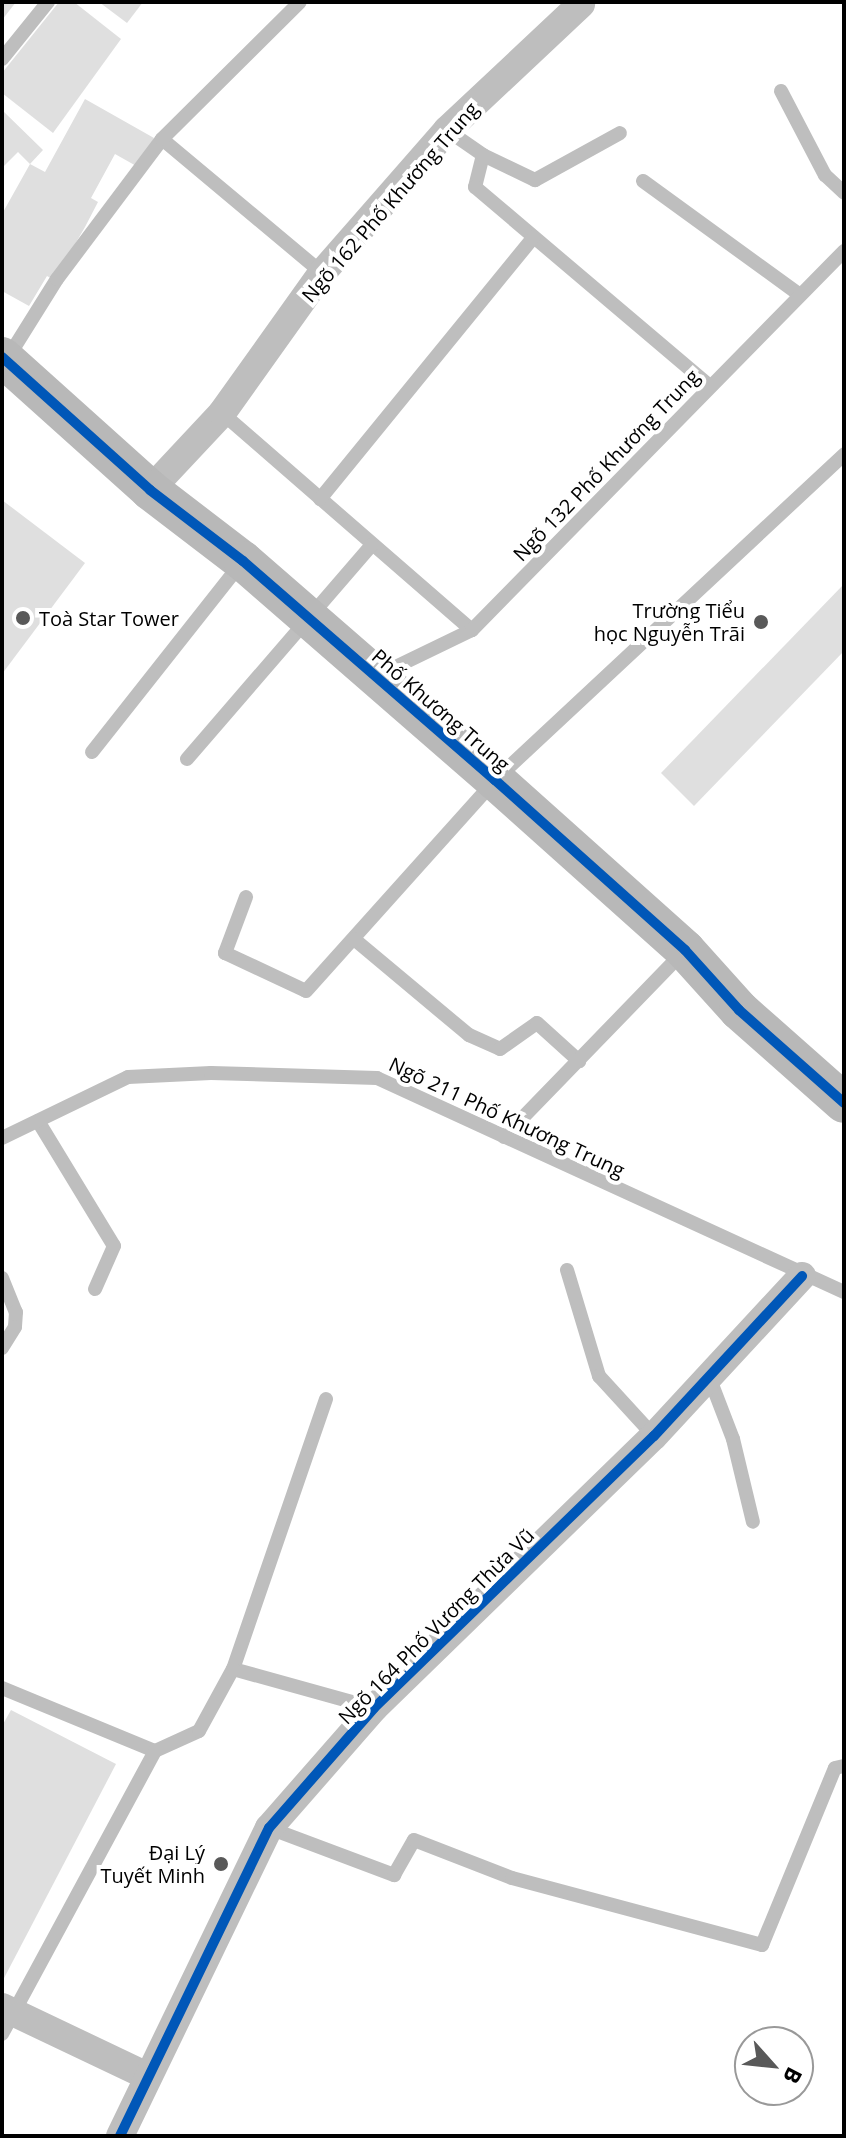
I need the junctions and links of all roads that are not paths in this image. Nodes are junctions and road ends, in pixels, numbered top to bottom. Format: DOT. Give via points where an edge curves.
graph roads {
  1 [pos="48,2"];
  2 [pos="300,2"];
  3 [pos="581,3"];
  4 [pos="2,59"];
  5 [pos="781,91"];
  6 [pos="447,130"];
  7 [pos="620,133"];
  8 [pos="162,139"];
  9 [pos="483,155"];
  10 [pos="643,181"];
  11 [pos="844,193"];
  12 [pos="534,237"];
  13 [pos="844,251"];
  14 [pos="322,273"];
  15 [pos="800,295"];
  16 [pos="4,359"];
  17 [pos="710,386"];
  18 [pos="222,413"];
  19 [pos="844,454"];
  20 [pos="150,490"];
  21 [pos="320,499"];
  22 [pos="372,545"];
  23 [pos="243,561"];
  24 [pos="309,618"];
  25 [pos="472,630"];
  26 [pos="376,676"];
  27 [pos="92,752"];
  28 [pos="187,759"];
  29 [pos="495,780"];
  30 [pos="246,897"];
  31 [pos="354,939"];
  32 [pos="685,950"];
  33 [pos="579,1061"];
  34 [pos="844,1103"];
  35 [pos="38,1121"];
  36 [pos="504,1137"];
  37 [pos="2,1138"];
  38 [pos="567,1270"];
  39 [pos="802,1276"];
  40 [pos="2,1278"];
  41 [pos="95,1289"];
  42 [pos="844,1292"];
  43 [pos="2,1348"];
  44 [pos="708,1373"];
  45 [pos="326,1399"];
  46 [pos="654,1436"];
  47 [pos="753,1522"];
  48 [pos="233,1669"];
  49 [pos="2,1688"];
  50 [pos="374,1708"];
  51 [pos="155,1751"];
  52 [pos="844,1766"];
  53 [pos="269,1828"];
  54 [pos="5,2018"];
  55 [pos="147,2076"];
  56 [pos="120,2136"];
  1 -- 4 [label="lane"];
  2 -- 8 [label="lane"];
  3 -- 6 [label="street, Ngõ 162 Phố Khương Trung"];
  5 -- 11 [label="lane" via="825,175"];
  6 -- 9 [label="lane"];
  6 -- 14 [label="street, Ngõ 162 Phố Khương Trung"];
  7 -- 9 [label="lane" via="535,180"];
  8 -- 14 [label="lane"];
  8 -- 16 [label="lane"];
  9 -- 12 [label="lane" via="475,187"];
  10 -- 15 [label="lane"];
  12 -- 17 [label="lane"];
  12 -- 21 [label="lane"];
  13 -- 15 [label="lane, Ngõ 132 Phố Khương Trung"];
  14 -- 18 [label="street, Ngõ 162 Phố Khương Trung"];
  15 -- 17 [label="lane, Ngõ 132 Phố Khương Trung"];
  16 -- 20 [label="street, Phố Khương Trung"];
  17 -- 25 [label="lane, Ngõ 132 Phố Khương Trung"];
  18 -- 20 [label="street, Ngõ 162 Phố Khương Trung"];
  18 -- 21 [label="lane"];
  19 -- 29 [label="lane"];
  20 -- 23 [label="street, Phố Khương Trung"];
  21 -- 22 [label="lane"];
  22 -- 24 [label="lane"];
  22 -- 25 [label="lane"];
  23 -- 24 [label="street, Phố Khương Trung"];
  23 -- 27 [label="lane"];
  24 -- 26 [label="street, Phố Khương Trung"];
  24 -- 28 [label="lane"];
  25 -- 26 [label="lane, Ngõ 132 Phố Khương Trung"];
  26 -- 29 [label="street, Phố Khương Trung"];
  29 -- 31 [label="lane"];
  29 -- 32 [label="street, Phố Khương Trung"];
  30 -- 31 [label="lane" via="225,953 306,991"];
  31 -- 33 [label="lane" via="469,1035 500,1049 537,1023"];
  32 -- 33 [label="lane"];
  32 -- 34 [label="street, Phố Khương Trung" via="739,1010"];
  33 -- 36 [label="lane"];
  35 -- 36 [label="lane, Ngõ 211 Phố Khương Trung" via="128,1077 211,1073 377,1078"];
  35 -- 37 [label="lane, Ngõ 211 Phố Khương Trung"];
  35 -- 41 [label="lane" via="114,1246"];
  36 -- 39 [label="lane, Ngõ 211 Phố Khương Trung"];
  38 -- 46 [label="lane" via="599,1376"];
  39 -- 42 [label="lane, Ngõ 211 Phố Khương Trung"];
  39 -- 44 [label="street, Ngõ 164 Phố Vương Thừa Vũ"];
  40 -- 43 [label="lane" via="16,1312 15,1327"];
  44 -- 46 [label="street, Ngõ 164 Phố Vương Thừa Vũ"];
  44 -- 47 [label="lane" via="733,1439"];
  45 -- 48 [label="lane"];
  46 -- 50 [label="street, Ngõ 164 Phố Vương Thừa Vũ"];
  48 -- 50 [label="lane"];
  48 -- 51 [label="lane" via="199,1731"];
  49 -- 51 [label="lane"];
  50 -- 53 [label="street, Ngõ 164 Phố Vương Thừa Vũ"];
  51 -- 54 [label="lane"];
  52 -- 53 [label="lane" via="835,1768 762,1945 512,1878 414,1840 394,1875"];
  53 -- 55 [label="street, Ngõ 164 Phố Vương Thừa Vũ"];
  54 -- 55 [label="street"];
  55 -- 56 [label="street, Ngõ 164 Phố Vương Thừa Vũ"];
}
